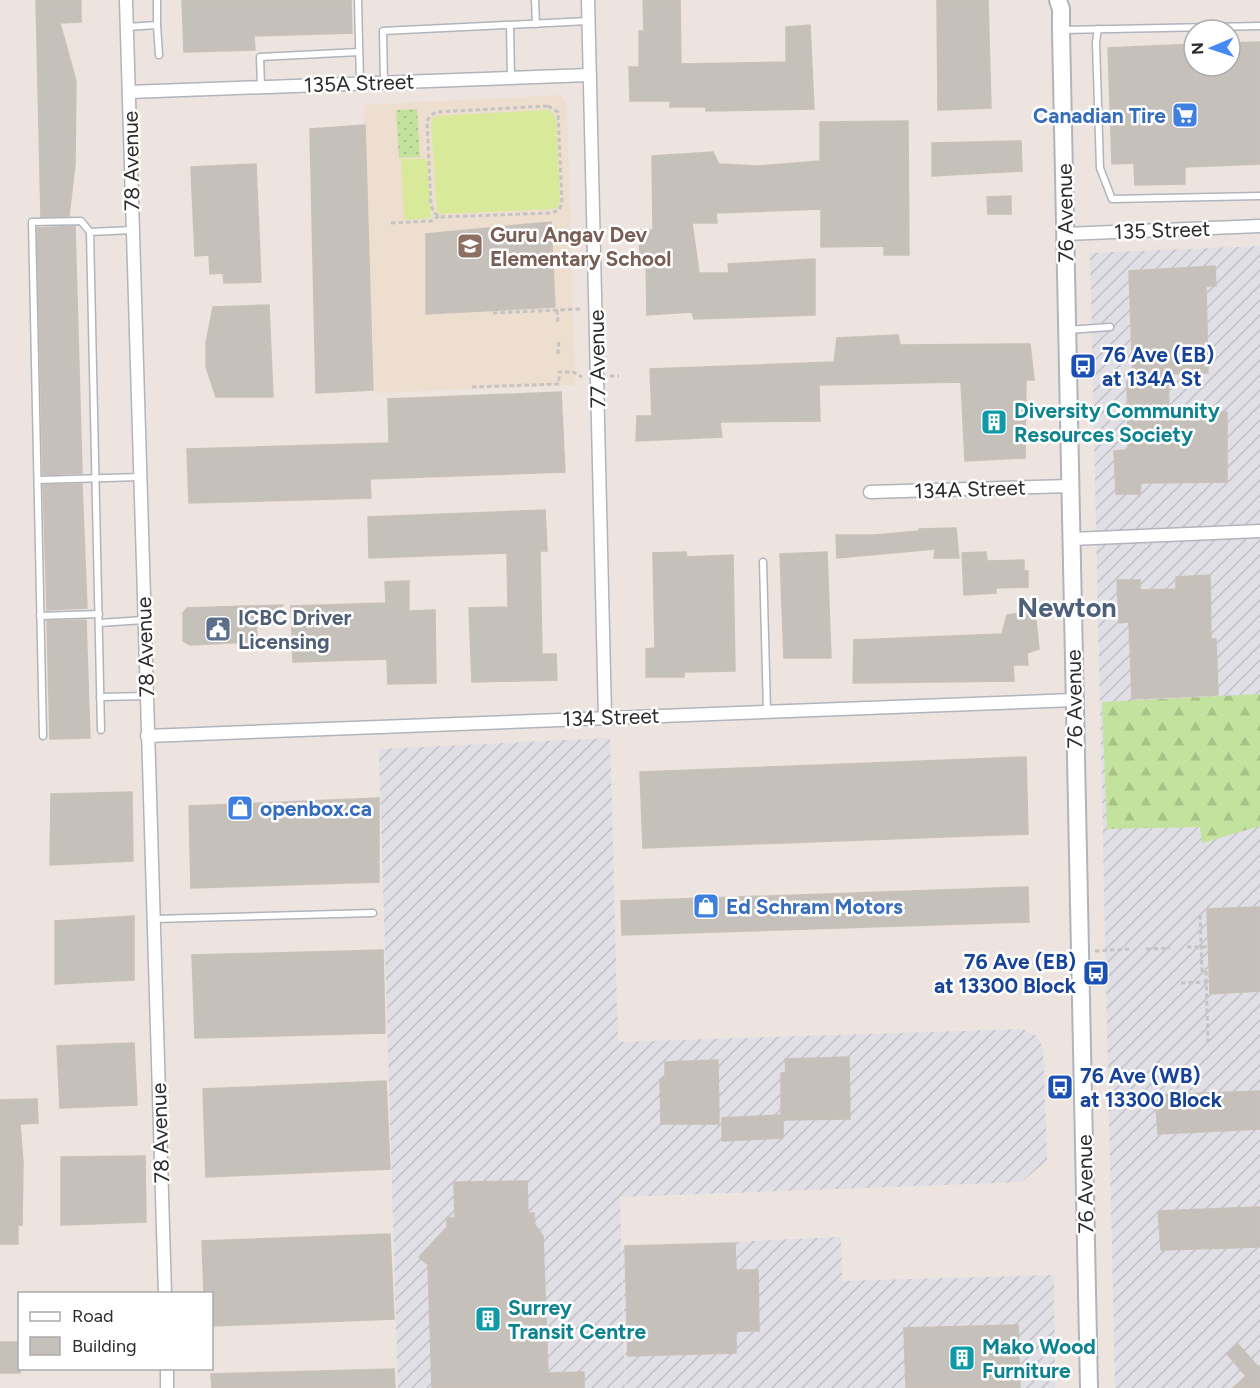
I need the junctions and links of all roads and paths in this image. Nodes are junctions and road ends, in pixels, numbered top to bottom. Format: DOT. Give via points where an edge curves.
graph roads {
  1 [pos="126,0"];
  2 [pos="157,0"];
  3 [pos="358,0"];
  4 [pos="536,0"];
  5 [pos="588,0"];
  6 [pos="1061,3"];
  7 [pos="589,21"];
  8 [pos="536,24"];
  9 [pos="157,25"];
  10 [pos="510,26"];
  11 [pos="1260,26"];
  12 [pos="127,27"];
  13 [pos="1098,29"];
  14 [pos="1061,30"];
  15 [pos="359,52"];
  16 [pos="159,56"];
  17 [pos="590,75"];
  18 [pos="511,78"];
  19 [pos="384,82"];
  20 [pos="360,84"];
  21 [pos="261,87"];
  22 [pos="129,92"];
  23 [pos="1260,196"];
  24 [pos="439,216"];
  25 [pos="391,223"];
  26 [pos="1260,226"];
  27 [pos="132,230"];
  28 [pos="90,232"];
  29 [pos="1065,234"];
  30 [pos="580,309"];
  31 [pos="557,310"];
  32 [pos="494,313"];
  33 [pos="558,324"];
  34 [pos="1110,327"];
  35 [pos="1067,330"];
  36 [pos="558,341"];
  37 [pos="558,354"];
  38 [pos="610,376"];
  39 [pos="619,376"];
  40 [pos="582,377"];
  41 [pos="472,387"];
  42 [pos="140,477"];
  43 [pos="96,479"];
  44 [pos="38,480"];
  45 [pos="1070,486"];
  46 [pos="870,492"];
  47 [pos="1260,531"];
  48 [pos="1071,539"];
  49 [pos="763,562"];
  50 [pos="99,614"];
  51 [pos="40,616"];
  52 [pos="144,620"];
  53 [pos="99,623"];
  54 [pos="147,696"];
  55 [pos="100,697"];
  56 [pos="1074,700"];
  57 [pos="767,711"];
  58 [pos="605,717"];
  59 [pos="101,730"];
  60 [pos="43,736"];
  61 [pos="147,736"];
  62 [pos="373,913"];
  63 [pos="1200,915"];
  64 [pos="153,919"];
  65 [pos="1188,947"];
  66 [pos="1201,947"];
  67 [pos="1208,947"];
  68 [pos="1170,948"];
  69 [pos="1129,949"];
  70 [pos="1146,949"];
  71 [pos="1095,951"];
  72 [pos="1207,982"];
  73 [pos="1181,983"];
  74 [pos="1208,1042"];
  75 [pos="165,1292"];
  76 [pos="167,1370"];
  77 [pos="167,1388"];
  78 [pos="1089,1388"];
  1 -- 12 [label="street, 78 Avenue"];
  2 -- 9 [label="lane"];
  3 -- 15 [label="lane"];
  4 -- 8 [label="lane"];
  5 -- 7 [label="street, 77 Avenue"];
  6 -- 14 [label="main road, 76 Avenue"];
  7 -- 8 [label="lane"];
  7 -- 17 [label="street, 77 Avenue"];
  8 -- 10 [label="lane"];
  9 -- 12 [label="lane"];
  9 -- 16 [label="lane"];
  10 -- 18 [label="lane"];
  10 -- 19 [label="lane" via="383,32"];
  11 -- 13 [label="lane"];
  12 -- 22 [label="street, 78 Avenue"];
  13 -- 14 [label="lane"];
  13 -- 23 [label="lane" via="1100,168 1112,200"];
  14 -- 29 [label="main road, 76 Avenue"];
  15 -- 20 [label="lane"];
  15 -- 21 [label="lane" via="260,57"];
  17 -- 18 [label="street, 135A Street"];
  17 -- 58 [label="street, 77 Avenue"];
  18 -- 19 [label="street, 135A Street"];
  19 -- 20 [label="street, 135A Street"];
  20 -- 21 [label="street, 135A Street"];
  21 -- 22 [label="street, 135A Street"];
  22 -- 27 [label="street, 78 Avenue"];
  24 -- 24 [label="path" via="431,205 427,121 431,115 454,110 548,106 558,112 562,204 559,210"];
  24 -- 25 [label="path" via="431,221"];
  26 -- 29 [label="street, 135 Street"];
  27 -- 28 [label="lane"];
  27 -- 42 [label="street, 78 Avenue"];
  28 -- 43 [label="lane"];
  28 -- 44 [label="lane" via="81,221 32,222"];
  29 -- 35 [label="main road, 76 Avenue"];
  30 -- 31 [label="path"];
  31 -- 32 [label="path"];
  31 -- 33 [label="path"];
  34 -- 35 [label="lane"];
  35 -- 45 [label="main road, 76 Avenue"];
  36 -- 37 [label="path"];
  38 -- 39 [label="path"];
  40 -- 41 [label="path" via="559,371 559,384"];
  42 -- 43 [label="lane"];
  42 -- 52 [label="street, 78 Avenue"];
  43 -- 44 [label="lane"];
  43 -- 50 [label="lane"];
  44 -- 51 [label="lane"];
  45 -- 46 [label="street, 134A Street"];
  45 -- 48 [label="main road, 76 Avenue"];
  47 -- 48 [label="street"];
  48 -- 56 [label="main road, 76 Avenue"];
  49 -- 57 [label="lane"];
  50 -- 51 [label="lane"];
  50 -- 53 [label="lane"];
  51 -- 60 [label="lane"];
  52 -- 53 [label="lane"];
  52 -- 54 [label="street, 78 Avenue"];
  53 -- 55 [label="lane"];
  54 -- 55 [label="lane"];
  54 -- 61 [label="street, 78 Avenue"];
  55 -- 59 [label="lane"];
  56 -- 57 [label="street, 134 Street"];
  56 -- 78 [label="main road, 76 Avenue"];
  57 -- 58 [label="street, 134 Street"];
  58 -- 61 [label="street, 134 Street"];
  61 -- 64 [label="street, 78 Avenue"];
  62 -- 64 [label="lane"];
  63 -- 66 [label="path"];
  64 -- 75 [label="street, 78 Avenue"];
  65 -- 66 [label="path"];
  66 -- 67 [label="path"];
  66 -- 72 [label="path" via="1202,972 1206,972"];
  68 -- 70 [label="path"];
  69 -- 71 [label="path"];
  72 -- 73 [label="path"];
  72 -- 74 [label="path"];
  76 -- 77 [label="street"];
}
